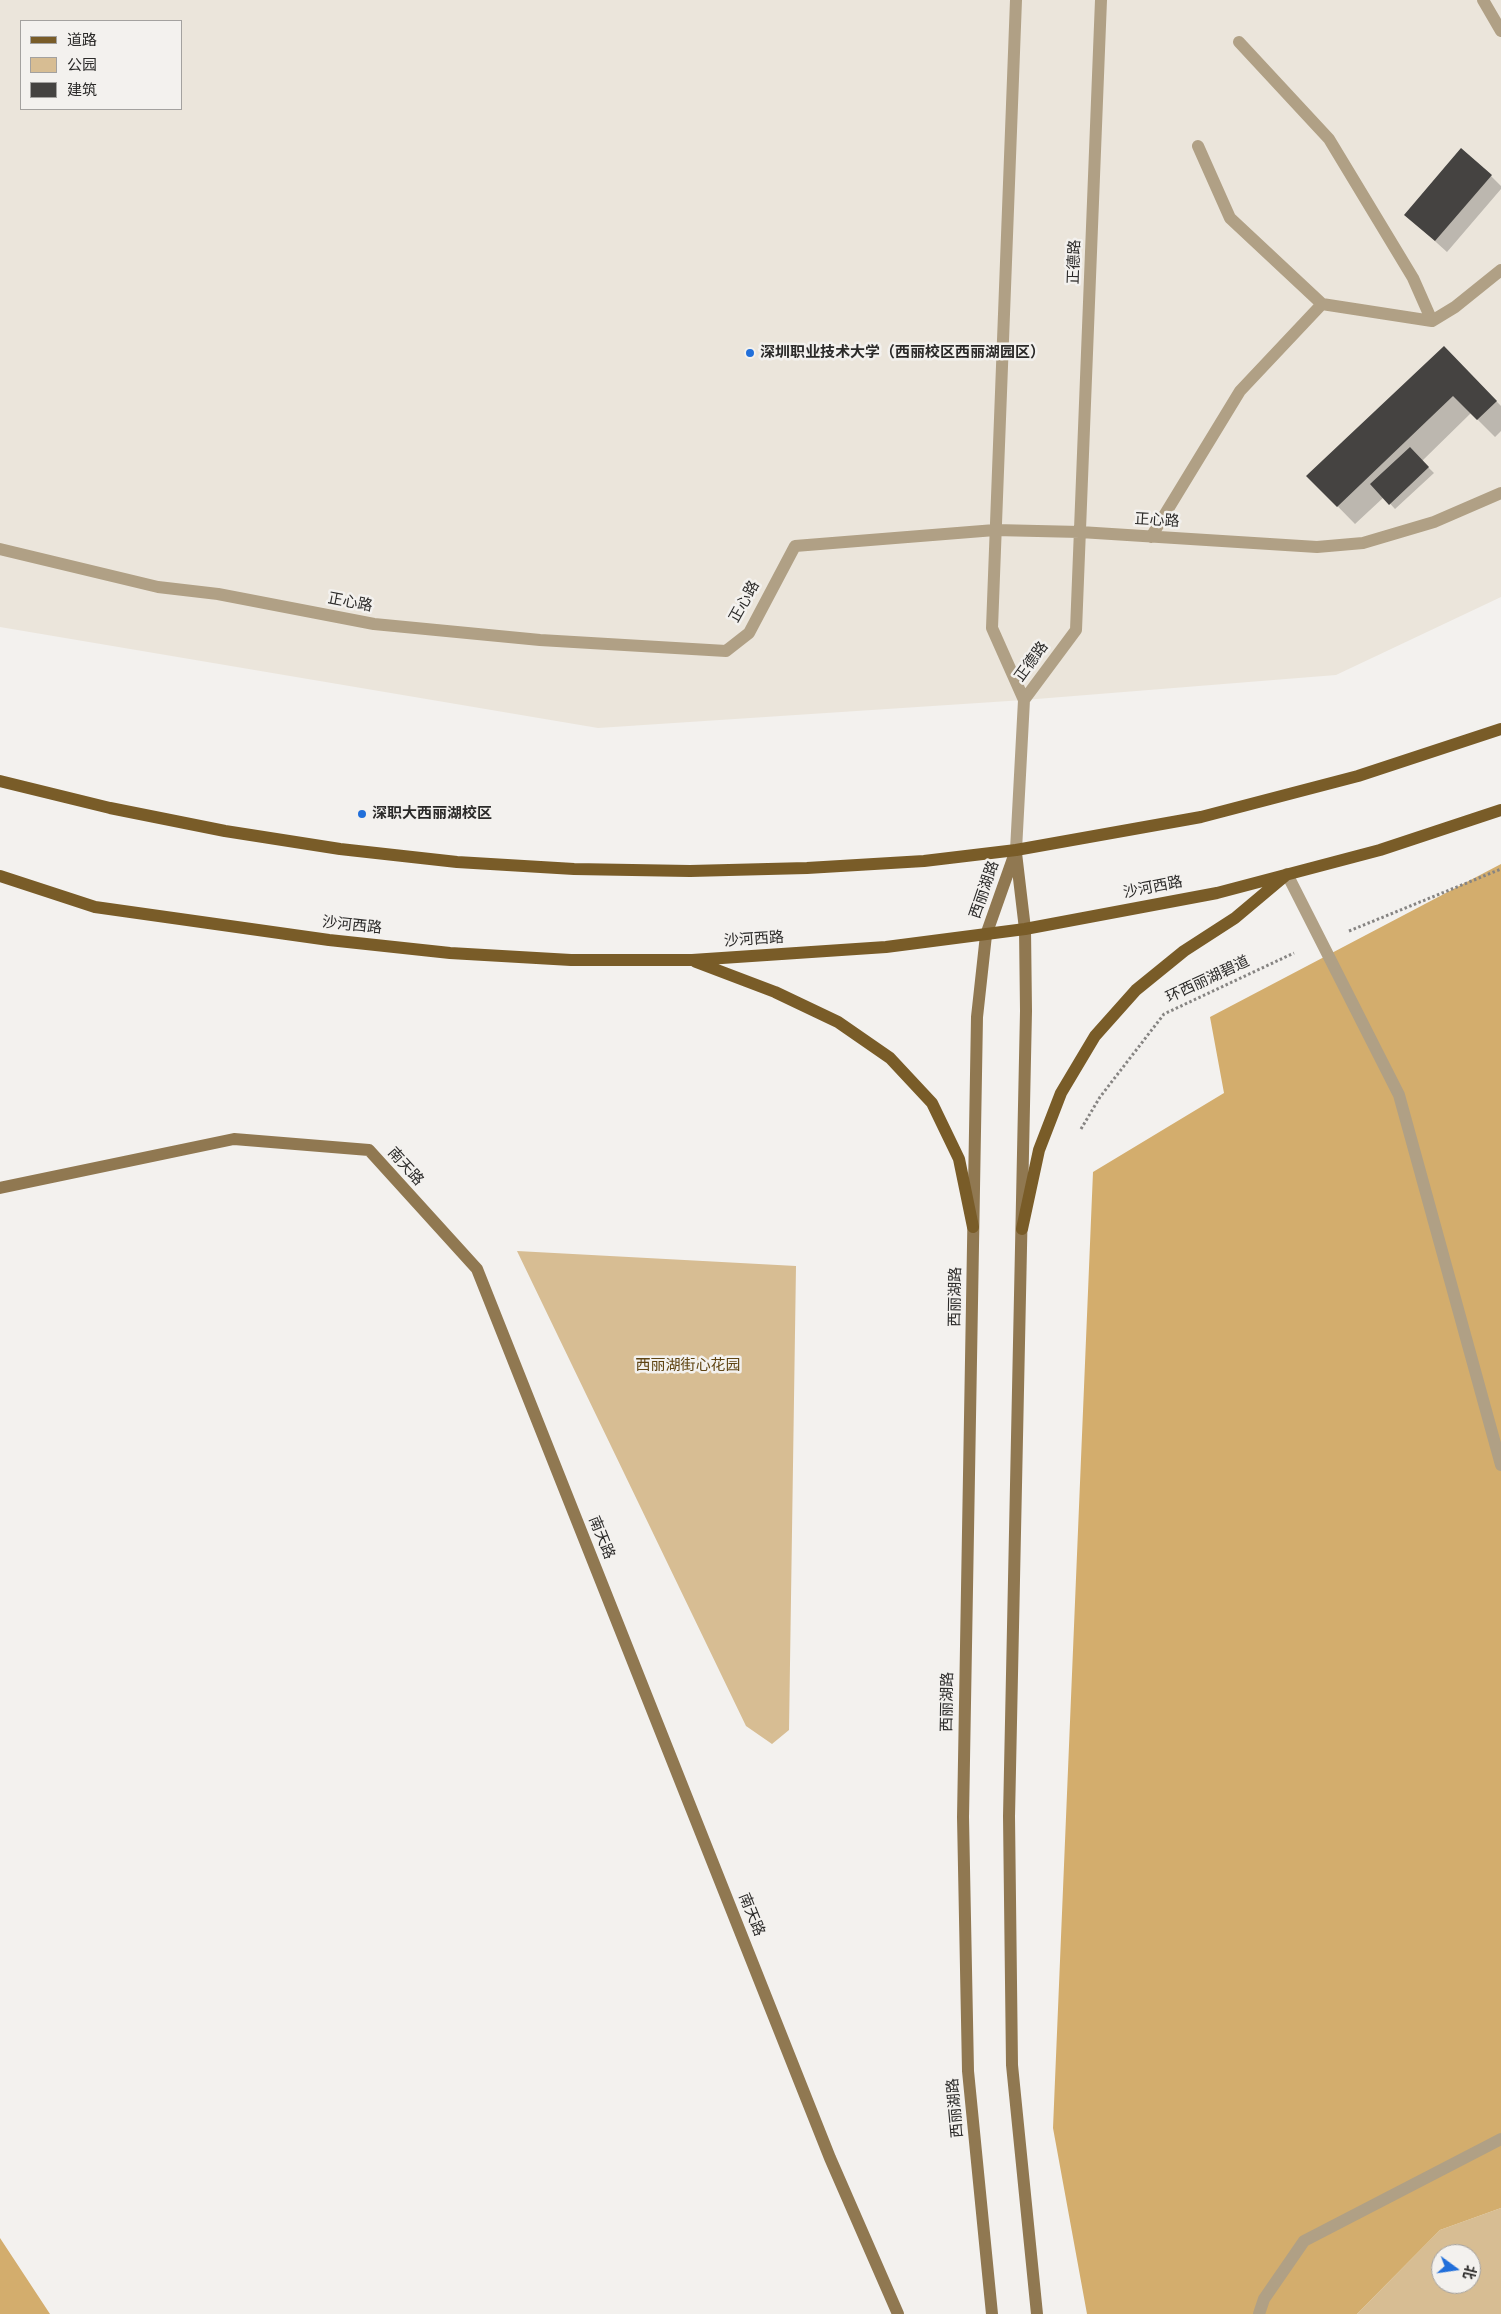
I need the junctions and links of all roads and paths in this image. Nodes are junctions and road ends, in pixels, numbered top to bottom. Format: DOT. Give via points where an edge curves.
graph roads {
  1 [pos="1016,0"];
  2 [pos="1102,0"];
  3 [pos="1484,0"];
  4 [pos="1501,31"];
  5 [pos="1239,42"];
  6 [pos="1198,146"];
  7 [pos="1501,270"];
  8 [pos="1322,304"];
  9 [pos="1432,321"];
  10 [pos="1501,494"];
  11 [pos="995,530"];
  12 [pos="1080,532"];
  13 [pos="1151,536"];
  14 [pos="0,549"];
  15 [pos="1024,700"];
  16 [pos="1501,729"];
  17 [pos="0,781"];
  18 [pos="1501,810"];
  19 [pos="1016,850"];
  20 [pos="1501,869"];
  21 [pos="1287,874"];
  22 [pos="0,876"];
  23 [pos="1025,929"];
  24 [pos="986,935"];
  25 [pos="1322,942"];
  26 [pos="692,960"];
  27 [pos="1078,1134"];
  28 [pos="0,1188"];
  29 [pos="973,1227"];
  30 [pos="1022,1229"];
  31 [pos="1501,1465"];
  32 [pos="1501,2139"];
  33 [pos="898,2314"];
  34 [pos="992,2314"];
  35 [pos="1038,2314"];
  36 [pos="1259,2314"];
  1 -- 11 [label="lane, 正德路"];
  2 -- 12 [label="lane, 正德路"];
  3 -- 4 [label="lane"];
  5 -- 9 [label="lane" via="1329,138 1413,278"];
  6 -- 8 [label="lane" via="1230,218"];
  7 -- 9 [label="lane"];
  8 -- 9 [label="lane"];
  8 -- 13 [label="lane" via="1240,391"];
  10 -- 13 [label="lane, 正心路" via="1434,522 1363,542 1317,547"];
  11 -- 12 [label="lane, 正心路"];
  11 -- 14 [label="lane, 正心路" via="795,546 749,633 726,651 540,640 374,624 218,594 158,587"];
  11 -- 15 [label="lane, 正德路" via="992,628"];
  12 -- 13 [label="lane, 正心路"];
  12 -- 15 [label="lane, 正德路" via="1076,630"];
  15 -- 19 [label="lane"];
  16 -- 19 [label="main road" via="1358,776 1201,817"];
  17 -- 19 [label="main road" via="224,831 340,849 457,862 690,871 924,861"];
  18 -- 21 [label="main road, 沙河西路" via="1380,850"];
  19 -- 23 [label="main road, 西丽湖路"];
  19 -- 24 [label="main road, 西丽湖路"];
  20 -- 25 [label="path, 环西丽湖碧道"];
  21 -- 23 [label="main road, 沙河西路" via="1217,893"];
  21 -- 25 [label="lane"];
  21 -- 30 [label="main road" via="1235,918 1184,951 1136,990 1095,1036 1061,1093 1039,1150"];
  22 -- 26 [label="main road, 沙河西路" via="95,907 329,940 450,953 571,960"];
  23 -- 24 [label="main road, 沙河西路"];
  23 -- 30 [label="main road, 西丽湖路"];
  24 -- 26 [label="main road, 沙河西路" via="886,947"];
  24 -- 29 [label="main road, 西丽湖路" via="976,1017"];
  25 -- 27 [label="path, 环西丽湖碧道" via="1164,1014 1100,1096"];
  25 -- 31 [label="lane" via="1399,1095"];
  26 -- 29 [label="main road" via="775,992 838,1022 890,1058 932,1103 959,1159"];
  28 -- 33 [label="main road, 南天路" via="234,1139 369,1150 477,1269 826,2149"];
  29 -- 34 [label="main road, 西丽湖路" via="963,1827 968,2071"];
  30 -- 35 [label="main road, 西丽湖路" via="1009,1816 1012,2065"];
  32 -- 36 [label="lane" via="1304,2241 1264,2299"];
}
